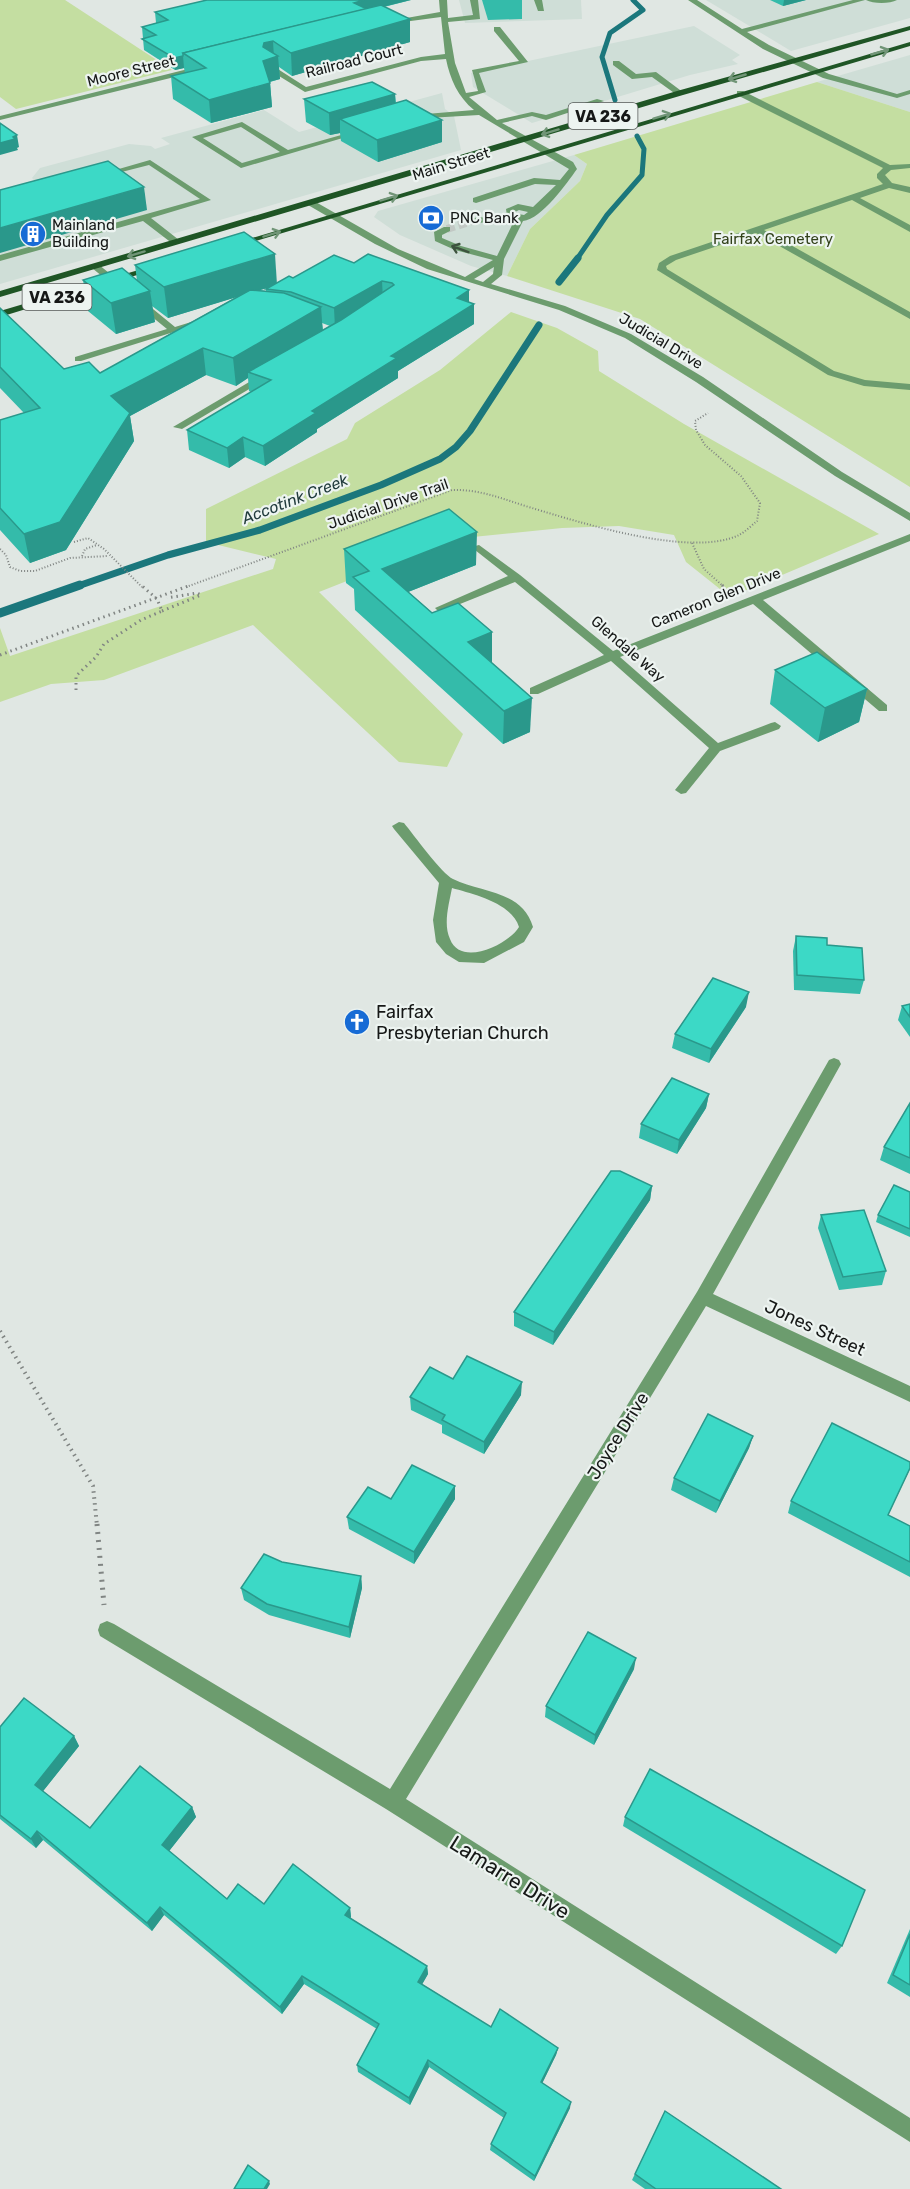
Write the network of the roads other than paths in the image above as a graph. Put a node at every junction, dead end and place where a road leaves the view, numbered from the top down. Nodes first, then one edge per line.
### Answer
1 (443, 0) edge
2 (474, 0) edge
3 (538, 0) edge
4 (692, 0) edge
5 (861, 0) edge
6 (870, 0) edge
7 (893, 0) edge
8 (540, 9) dead end
9 (444, 17) junction
10 (378, 24) edge
11 (910, 28) edge
12 (497, 29) dead end
13 (741, 31) junction
14 (910, 44) edge
15 (450, 56) junction
16 (794, 61) junction
17 (616, 63) dead end
18 (218, 64) edge
19 (270, 68) edge
20 (815, 71) junction
21 (910, 92) edge
22 (680, 93) junction
23 (740, 93) junction
24 (464, 96) junction
25 (600, 101) dead end
26 (483, 112) junction
27 (409, 117) edge
28 (0, 118) edge
29 (498, 122) junction
30 (365, 130) edge
31 (526, 139) junction
32 (545, 151) junction
33 (286, 153) junction
34 (910, 166) edge
35 (889, 168) junction
36 (94, 177) edge
37 (564, 183) junction
38 (889, 185) junction
39 (910, 190) edge
40 (854, 198) junction
41 (476, 200) dead end
42 (311, 203) junction
43 (333, 216) junction
44 (144, 217) junction
45 (519, 219) junction
46 (475, 220) tunnel mouth
47 (910, 229) edge
48 (447, 230) dead end
49 (758, 230) junction
50 (176, 242) junction
51 (230, 246) edge
52 (0, 258) edge
53 (500, 260) junction
54 (95, 266) junction
55 (161, 267) edge
56 (115, 280) junction
57 (466, 280) junction
58 (485, 285) junction
59 (0, 294) edge
60 (0, 314) edge
61 (910, 316) edge
62 (219, 318) edge
63 (172, 329) junction
64 (78, 359) dead end
65 (278, 370) edge
66 (910, 387) edge
67 (178, 428) dead end
68 (910, 518) edge
69 (910, 537) edge
70 (478, 548) edge
71 (516, 577) junction
72 (750, 601) junction
73 (441, 608) edge
74 (612, 656) junction
75 (534, 691) dead end
76 (883, 708) dead end
77 (775, 726) dead end
78 (716, 748) junction
79 (681, 790) dead end
80 (399, 826) dead end
81 (446, 882) junction
82 (834, 1064) dead end
83 (703, 1297) junction
84 (910, 1394) edge
85 (107, 1630) road end
86 (393, 1803) junction
87 (910, 2131) edge

1 - 9 street
2 - 9 street
3 - 8 street
4 - 13 street
5 - 13 street
6 - 7 street
9 - 10 street
9 - 15 street
11 - 16 main road, Main Street / VA 236
12 - 24 street
13 - 16 street
20 -> 14 main road, Main Street / VA 236
15 - 19 street, Railroad Court
15 - 24 street
16 - 20 street
16 -> 22 main road, Main Street / VA 236
17 - 22 street
18 - 28 street, Moore Street
20 - 21 street
20 - 23 main road, Main Street / VA 236
22 -> 31 main road, Main Street / VA 236
32 -> 23 main road, Main Street / VA 236
23 - 35 street
24 - 26 street
25 - 29 street
26 - 27 street
26 - 29 street
29 - 31 street
30 - 33 street
31 - 32 street
31 - 42 main road, Main Street / VA 236
32 - 37 street
43 -> 32 main road, Main Street / VA 236
33 - 33 street
34 - 35 street
35 - 38 street
36 - 44 street
37 - 41 street
37 - 45 street
38 - 39 street
38 - 40 street
40 - 47 street
40 - 49 street
42 - 43 street, Judicial Drive
42 - 50 main road, Main Street / VA 236
51 -> 43 main road, Main Street / VA 236
43 - 57 street, Judicial Drive
44 - 50 street
44 - 52 street
45 - 46 street
45 - 53 street
53 -> 48 street
49 - 61 street
49 - 66 street
50 -> 54 main road, Main Street / VA 236
53 - 57 street
53 - 58 street
54 - 56 street
54 - 59 main road, Main Street / VA 236
55 - 56 main road, VA 236
56 - 60 main road, VA 236
56 - 63 street
57 - 58 street, Judicial Drive
58 - 68 street, Judicial Drive
62 - 63 street
63 - 64 street
65 - 67 street
69 - 72 street, Cameron Glen Drive
70 - 71 street, Glendale Way
71 - 73 street
71 - 74 street, Glendale Way
72 - 74 street, Cameron Glen Drive
72 - 76 street
74 - 75 street, Cameron Glen Drive
74 - 78 street, Glendale Way
77 - 78 street
78 - 79 street
80 - 81 street
81 - 81 street
82 - 83 street, Joyce Drive
83 - 84 street, Jones Street
83 - 86 street, Joyce Drive
85 - 86 street, Lamarre Drive
86 - 87 street, Lamarre Drive

